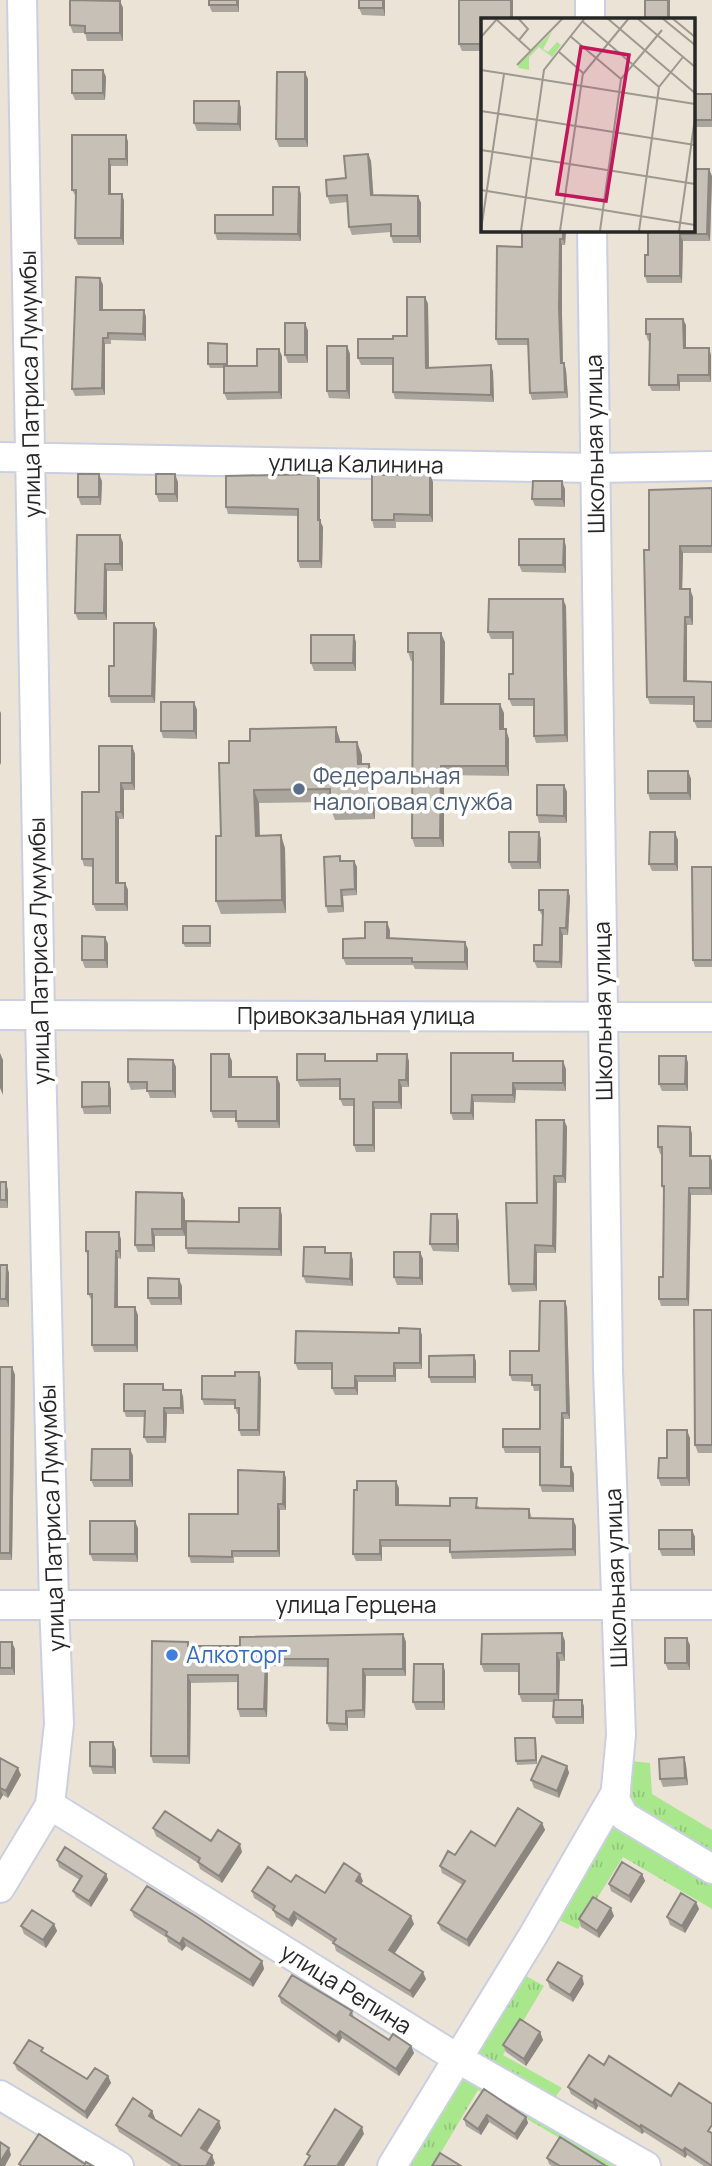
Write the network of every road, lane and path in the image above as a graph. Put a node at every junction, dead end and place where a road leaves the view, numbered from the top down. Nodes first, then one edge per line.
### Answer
1 (22, 0) edge
2 (590, 0) edge
3 (590, 18) edge
4 (592, 231) edge
5 (0, 457) edge
6 (31, 457) junction
7 (712, 466) edge
8 (595, 468) junction
9 (0, 1015) edge
10 (40, 1015) junction
11 (603, 1016) junction
12 (712, 1017) edge
13 (54, 1604) junction
14 (0, 1605) edge
15 (618, 1605) junction
16 (712, 1605) edge
17 (616, 1792) junction
18 (50, 1805) junction
19 (712, 1869) edge
20 (0, 1888) edge
21 (457, 2058) junction
22 (0, 2095) edge
23 (119, 2166) edge
24 (392, 2166) edge
25 (646, 2166) edge

1 - 6 street, улица Патриса Лумумбы
2 - 3 street
4 - 8 street, Школьная улица
5 - 6 street, улица Калинина
6 - 8 street, улица Калинина
6 - 10 street, улица Патриса Лумумбы
7 - 8 street, улица Калинина
8 - 11 street, Школьная улица
9 - 10 street, Привокзальная улица
10 - 11 street, Привокзальная улица
10 - 13 street, улица Патриса Лумумбы
11 - 12 street, Привокзальная улица
11 - 15 street, Школьная улица
13 - 14 street, улица Герцена
13 - 15 street, улица Герцена
13 - 18 street, улица Патриса Лумумбы
15 - 16 street, улица Герцена
15 - 17 street, Школьная улица
17 - 19 street
17 - 21 street, Школьная улица
18 - 20 street, улица Патриса Лумумбы
18 - 21 street, улица Репина
21 - 24 street, Школьная улица
21 - 25 street, улица Репина
22 - 23 street

